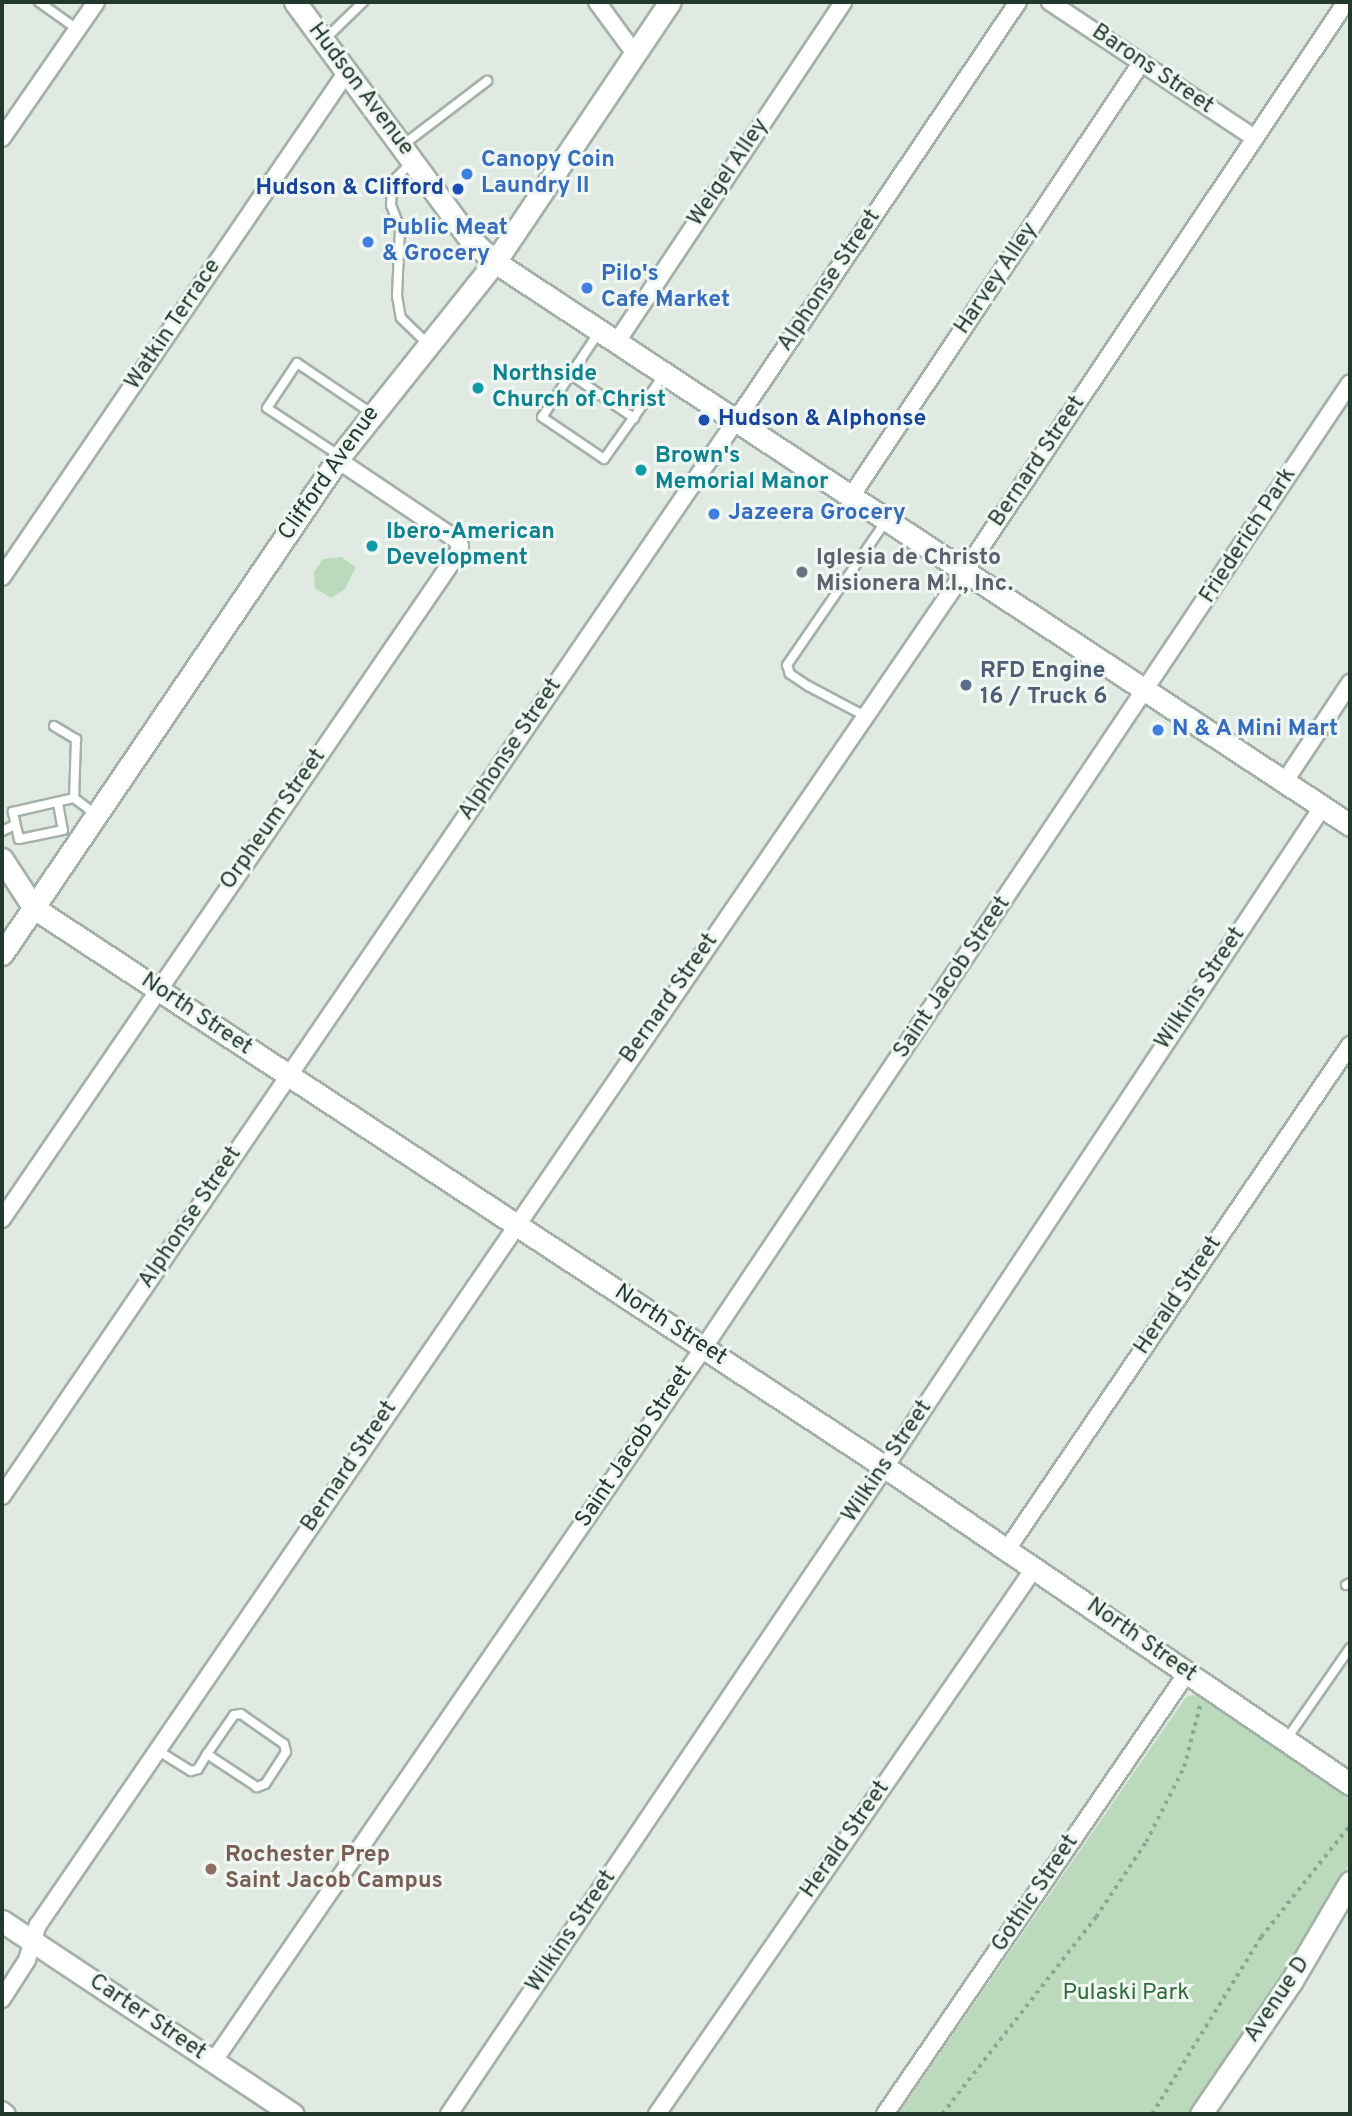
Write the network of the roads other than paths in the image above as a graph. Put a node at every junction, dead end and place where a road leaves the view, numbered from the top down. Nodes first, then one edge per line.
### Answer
1 (38, 2) edge
2 (96, 2) edge
3 (295, 2) edge
4 (363, 2) edge
5 (597, 2) edge
6 (670, 2) edge
7 (843, 2) edge
8 (1018, 2) edge
9 (1050, 2) edge
10 (1346, 2) edge
11 (77, 29) junction
12 (323, 41) junction
13 (635, 54) junction
14 (1141, 63) junction
15 (346, 73) junction
16 (487, 81) dead end
17 (2, 138) edge
18 (1255, 138) junction
19 (407, 153) junction
20 (495, 262) junction
21 (607, 338) junction
22 (428, 344) junction
23 (570, 374) junction
24 (664, 375) junction
25 (1350, 383) edge
26 (371, 413) junction
27 (634, 418) junction
28 (736, 422) junction
29 (339, 458) junction
30 (852, 495) junction
31 (887, 519) junction
32 (965, 571) junction
33 (2, 577) edge
34 (1350, 683) edge
35 (1147, 690) junction
36 (865, 716) junction
37 (54, 726) dead end
38 (1284, 781) junction
39 (74, 798) junction
40 (58, 803) junction
41 (1323, 806) junction
42 (97, 816) junction
43 (15, 825) junction
44 (1350, 825) edge
45 (2, 831) edge
46 (2, 859) edge
47 (34, 908) junction
48 (2, 954) edge
49 (158, 989) junction
50 (1350, 1045) edge
51 (288, 1076) junction
52 (2, 1219) edge
53 (515, 1225) junction
54 (704, 1347) junction
55 (885, 1467) junction
56 (2, 1496) edge
57 (1008, 1548) junction
58 (1035, 1567) junction
59 (1350, 1648) edge
60 (1187, 1673) junction
61 (1286, 1740) junction
62 (157, 1750) junction
63 (208, 1754) junction
64 (1350, 1784) edge
65 (1350, 1882) edge
66 (2, 1921) edge
67 (33, 1942) junction
68 (2, 1999) edge
69 (214, 2062) junction
70 (2, 2110) edge
71 (7, 2114) edge
72 (293, 2114) edge
73 (449, 2114) edge
74 (657, 2114) edge
75 (885, 2114) edge
76 (1201, 2114) edge

1 - 11 lane
2 - 11 street
3 - 12 main road, Hudson Avenue
4 - 12 lane
5 - 13 street
6 - 13 main road, Clifford Avenue
7 - 21 street, Weigel Alley
8 - 28 street, Alphonse Street
9 - 14 street, Barons Street
10 - 18 street, Bernard Street
11 - 17 street
12 - 15 main road, Hudson Avenue
13 - 20 main road, Clifford Avenue
14 - 18 street, Barons Street
14 - 30 street, Harvey Alley
15 - 19 main road, Hudson Avenue
15 - 33 street, Watkin Terrace
16 - 19 lane
18 - 32 street, Bernard Street
19 - 20 main road, Hudson Avenue
19 - 22 lane
20 - 21 main road, Hudson Avenue
20 - 22 main road, Clifford Avenue
21 - 23 lane
21 - 24 main road, Hudson Avenue
22 - 26 main road, Clifford Avenue
23 - 27 lane
23 - 27 lane
24 - 27 lane
24 - 28 main road, Hudson Avenue
25 - 35 street, Friederich Park
26 - 29 main road, Clifford Avenue
26 - 29 lane
28 - 30 main road, Hudson Avenue
28 - 51 street, Alphonse Street
29 - 42 main road, Clifford Avenue
29 - 49 street, Orpheum Street
30 - 31 main road, Hudson Avenue
31 - 32 main road, Hudson Avenue
31 - 36 lane
32 - 35 main road, Hudson Avenue
32 - 36 street, Bernard Street
34 - 38 street
35 - 38 main road, Hudson Avenue
35 - 54 street, Saint Jacob Street
36 - 53 street, Bernard Street
37 - 39 lane
38 - 41 main road, Hudson Avenue
39 - 40 lane
39 - 42 lane
40 - 43 lane
40 - 43 lane
41 - 44 main road, Hudson Avenue
41 - 55 street, Wilkins Street
42 - 47 main road, Clifford Avenue
43 - 45 lane
46 - 47 main road, North Street
47 - 48 main road, Clifford Avenue
47 - 49 main road, North Street
49 - 51 main road, North Street
49 - 52 street, Orpheum Street
50 - 57 street, Herald Street
51 - 53 main road, North Street
51 - 56 street, Alphonse Street
53 - 54 main road, North Street
53 - 62 street, Bernard Street
54 - 55 main road, North Street
54 - 69 street, Saint Jacob Street
55 - 57 main road, North Street
55 - 73 street, Wilkins Street
57 - 58 main road, North Street
58 - 60 main road, North Street
58 - 74 street, Herald Street
59 - 61 lane
60 - 61 main road, North Street
60 - 75 street, Gothic Street
61 - 64 main road, North Street
62 - 63 lane
62 - 67 street, Bernard Street
63 - 63 lane
65 - 76 main road, Avenue D
66 - 67 main road, Carter Street
67 - 68 street, Bernard Street
67 - 69 main road, Carter Street
69 - 72 main road, Carter Street
70 - 71 street

